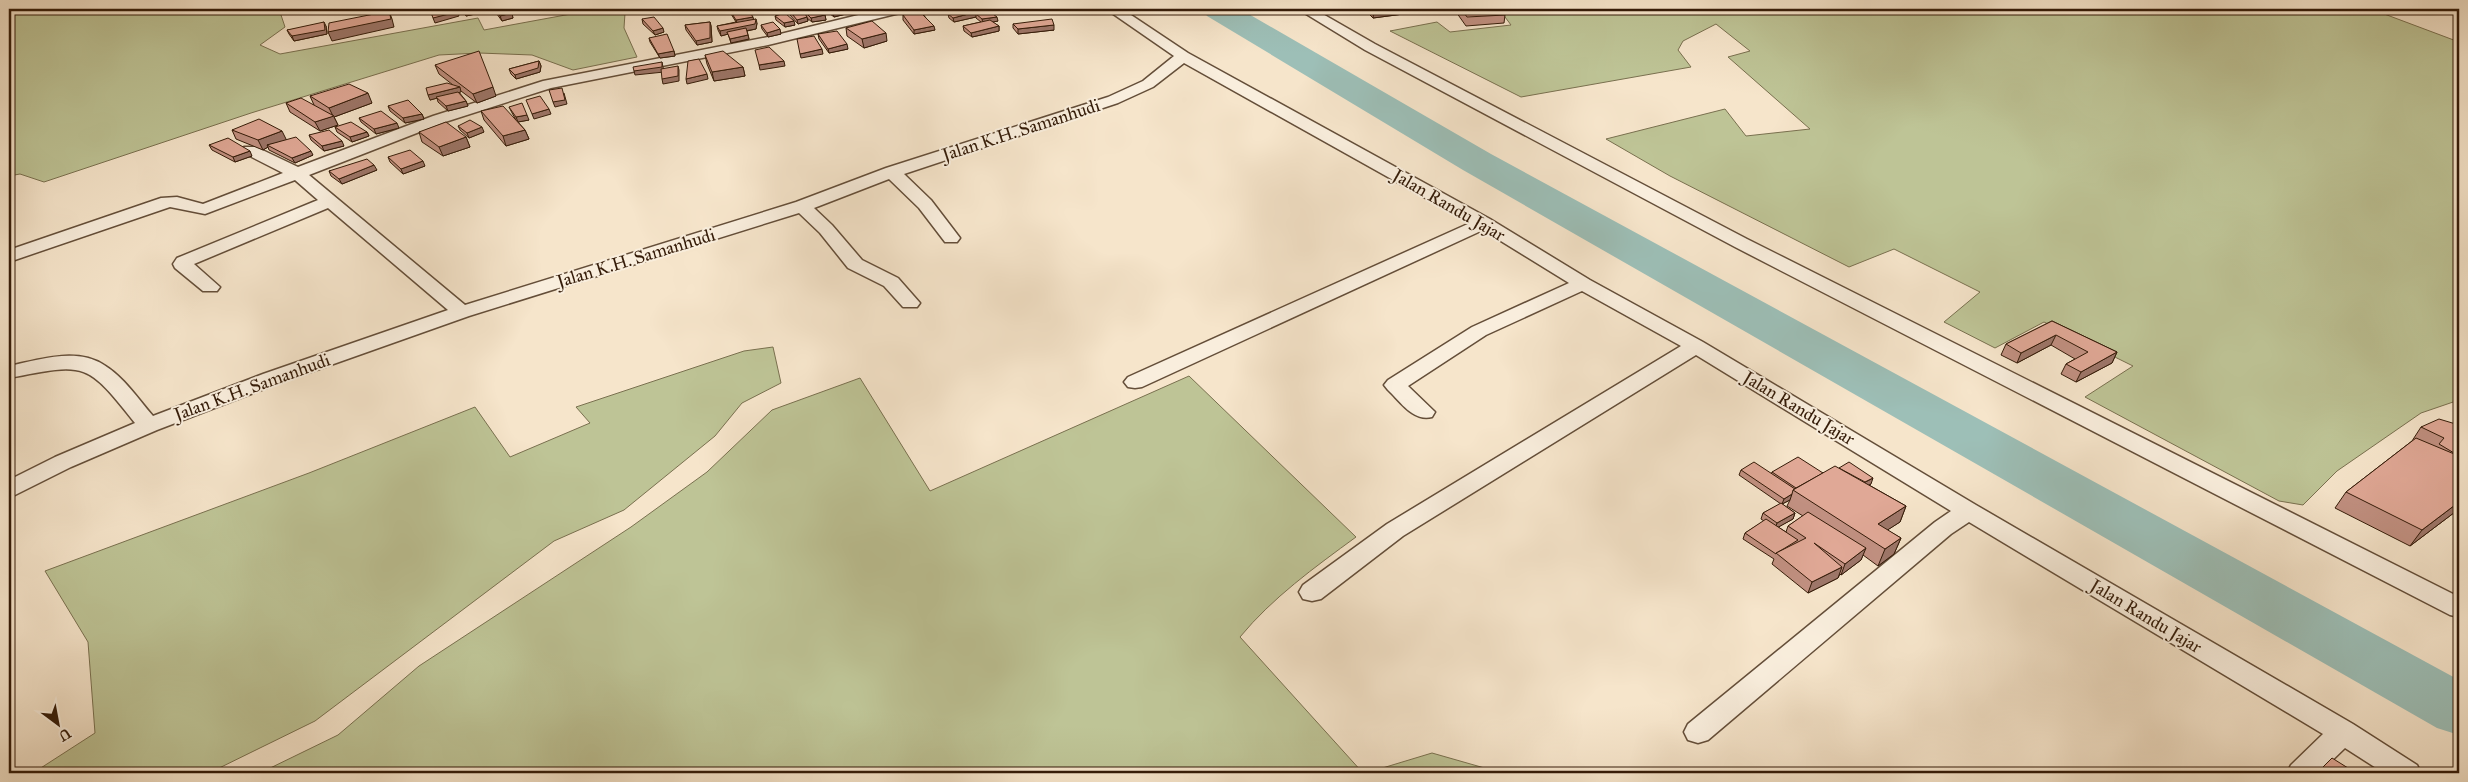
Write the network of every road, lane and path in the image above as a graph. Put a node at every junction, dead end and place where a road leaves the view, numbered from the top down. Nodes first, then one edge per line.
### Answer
1 (899, 9) edge
2 (1113, 9) edge
3 (1305, 9) edge
4 (1183, 56) junction
5 (250, 150) edge
6 (892, 172) junction
7 (296, 173) junction
8 (328, 202) junction
9 (802, 206) junction
10 (1469, 231) junction
11 (951, 238) dead end
12 (9, 256) edge
13 (210, 287) dead end
14 (1571, 290) junction
15 (910, 303) dead end
16 (462, 312) junction
17 (1696, 346) junction
18 (9, 372) edge
19 (1135, 382) dead end
20 (1424, 412) dead end
21 (149, 425) junction
22 (9, 490) edge
23 (1954, 520) junction
24 (1312, 592) dead end
25 (2459, 608) edge
26 (1698, 732) dead end
27 (2323, 752) edge
28 (2407, 773) edge

1 - 7 street
2 - 4 street
3 - 25 street
4 - 6 street, Jalan K.H. Samanhudi
4 - 10 street, Jalan Randu Jajar
5 - 7 street
6 - 9 street, Jalan K.H. Samanhudi
6 - 11 street
7 - 8 street
7 - 12 street
8 - 13 street
8 - 16 street
9 - 15 street
9 - 16 street, Jalan K.H. Samanhudi
10 - 14 street, Jalan Randu Jajar
10 - 19 street
14 - 17 street, Jalan Randu Jajar
14 - 20 street
16 - 21 street, Jalan K.H. Samanhudi
17 - 23 street, Jalan Randu Jajar
17 - 24 street
18 - 21 street
21 - 22 street, Jalan K.H. Samanhudi
23 - 26 street
23 - 27 street, Jalan Randu Jajar
27 - 28 street, Jalan Randu Jajar

